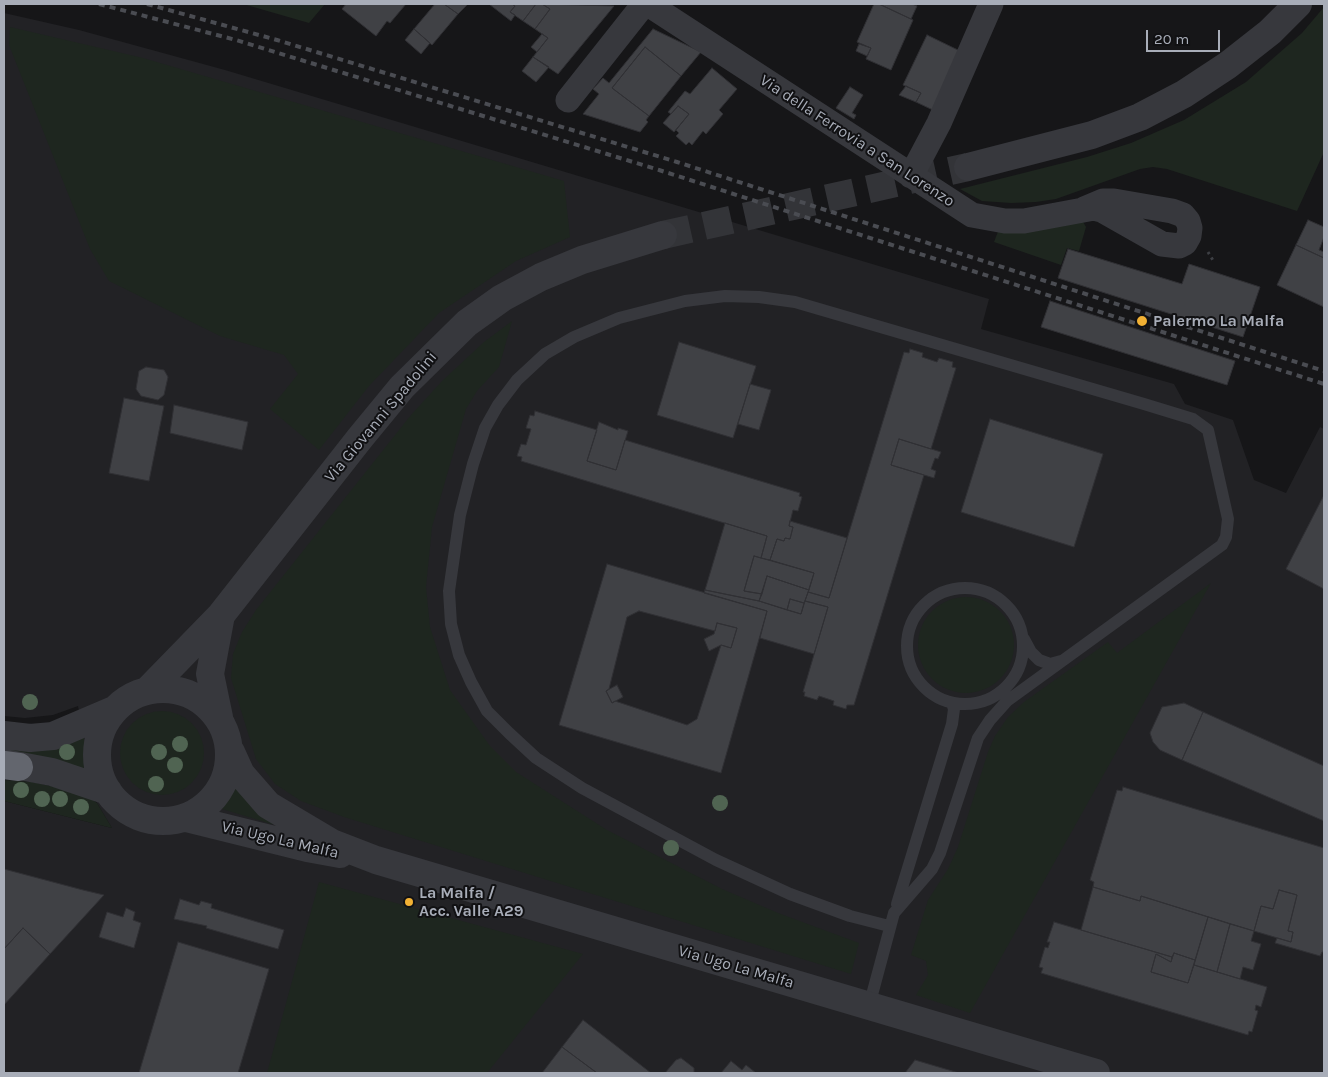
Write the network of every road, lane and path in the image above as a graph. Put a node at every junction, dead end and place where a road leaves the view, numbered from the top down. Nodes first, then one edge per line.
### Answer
1 (644, 4) edge
2 (648, 4) edge
3 (991, 4) edge
4 (1298, 4) edge
5 (568, 100) dead end
6 (968, 167) tunnel mouth
7 (911, 176) junction
8 (1084, 209) dead end
9 (663, 235) tunnel mouth
10 (221, 615) junction
11 (1023, 637) junction
12 (1031, 652) junction
13 (1062, 661) junction
14 (1025, 688) junction
15 (149, 689) junction
16 (952, 703) junction
17 (114, 710) junction
18 (219, 717) junction
19 (4, 735) edge
20 (232, 752) junction
21 (9, 765) edge
22 (108, 791) junction
23 (186, 818) junction
24 (376, 860) junction
25 (894, 913) junction
26 (889, 926) junction
27 (869, 1006) junction
28 (1096, 1073) edge

1 - 5 street
2 - 7 street, Via della Ferrovia a San Lorenzo
3 - 7 street
4 - 6 street
7 - 8 street, Via della Ferrovia a San Lorenzo
9 - 10 street, Via Giovanni Spadolini
10 - 15 street, Via Giovanni Spadolini
10 - 18 street
11 - 12 lane
11 - 16 lane
11 - 16 lane
12 - 13 lane
12 - 14 lane
13 - 14 lane
13 - 26 lane
14 - 25 lane
15 - 17 street
15 - 18 street
16 - 25 lane
17 - 19 street
17 - 22 street
18 - 20 street
20 - 23 street
20 - 24 street, Via Ugo La Malfa
21 - 22 street
22 - 23 street
23 - 24 street, Via Ugo La Malfa
24 - 27 street, Via Ugo La Malfa
25 - 26 lane
26 - 27 lane
27 - 28 street, Via Ugo La Malfa

